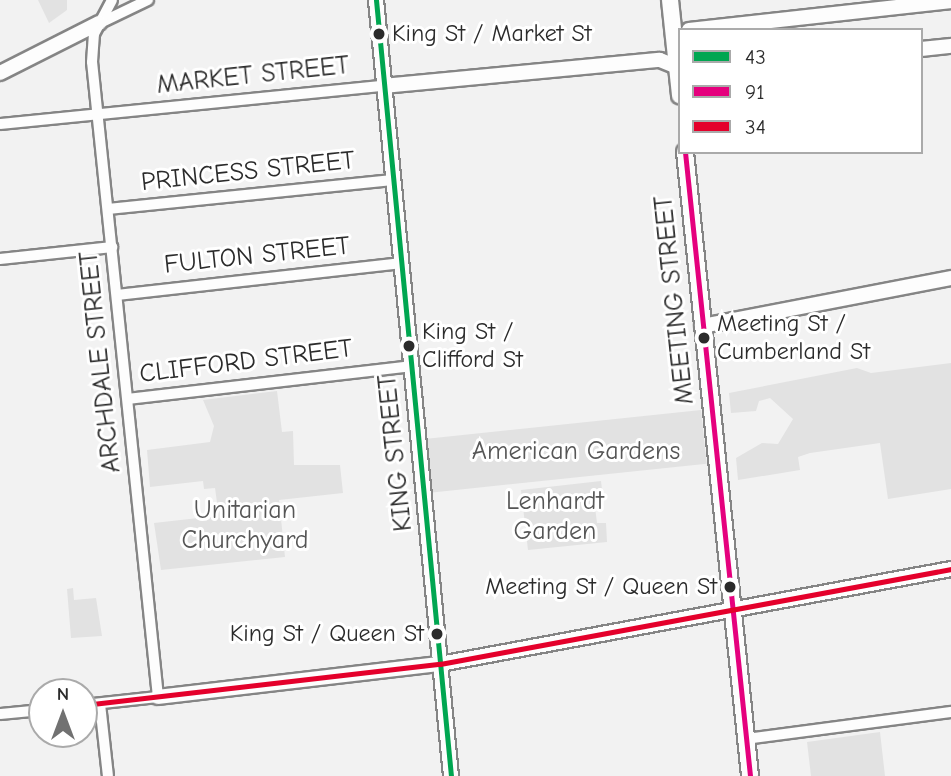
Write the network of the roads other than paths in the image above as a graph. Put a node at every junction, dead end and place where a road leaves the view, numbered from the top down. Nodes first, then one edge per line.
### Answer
1 (111, 0) edge
2 (148, 0) edge
3 (376, 0) edge
4 (670, 0) edge
5 (951, 1) edge
6 (99, 23) junction
7 (680, 28) edge
8 (708, 28) edge
9 (951, 46) edge
10 (923, 49) edge
11 (678, 68) edge
12 (0, 74) edge
13 (383, 86) junction
14 (98, 116) junction
15 (0, 124) edge
16 (685, 154) edge
17 (393, 180) junction
18 (108, 209) junction
19 (112, 247) junction
20 (0, 259) edge
21 (402, 263) junction
22 (951, 278) edge
23 (117, 295) junction
24 (702, 326) junction
25 (412, 366) junction
26 (128, 399) junction
27 (951, 569) edge
28 (733, 609) junction
29 (440, 664) junction
30 (158, 697) junction
31 (100, 704) joint
32 (28, 711) edge
33 (951, 712) edge
34 (0, 714) edge
35 (746, 739) junction
36 (108, 776) edge
37 (451, 776) edge
38 (750, 776) edge

1 - 6 street, ARCHDALE STREET
2 - 6 street
3 - 13 street, KING STREET
4 - 7 main road
5 - 8 street
6 - 12 street
6 - 14 street, ARCHDALE STREET
9 - 10 street
11 - 13 street, MARKET STREET
13 - 14 street, MARKET STREET
13 - 17 street, KING STREET
14 - 15 street, MARKET STREET
14 - 18 street, ARCHDALE STREET
16 - 24 main road, MEETING STREET
17 - 18 street, PRINCESS STREET
17 - 21 street, KING STREET
18 - 19 street, ARCHDALE STREET
19 - 20 street
19 - 23 street, ARCHDALE STREET
21 - 23 street, FULTON STREET
21 - 25 street, KING STREET
22 - 24 street
23 - 26 street, ARCHDALE STREET
24 - 28 main road, MEETING STREET
25 - 26 street, CLIFFORD STREET
25 - 29 street, KING STREET
26 - 30 street, ARCHDALE STREET
27 - 28 street
28 - 29 street
28 - 35 main road, MEETING STREET
29 - 30 street
29 - 37 street, KING STREET
30 - 31 street
31 - 36 street
32 - 34 street
33 - 35 street
35 - 38 main road, MEETING STREET

